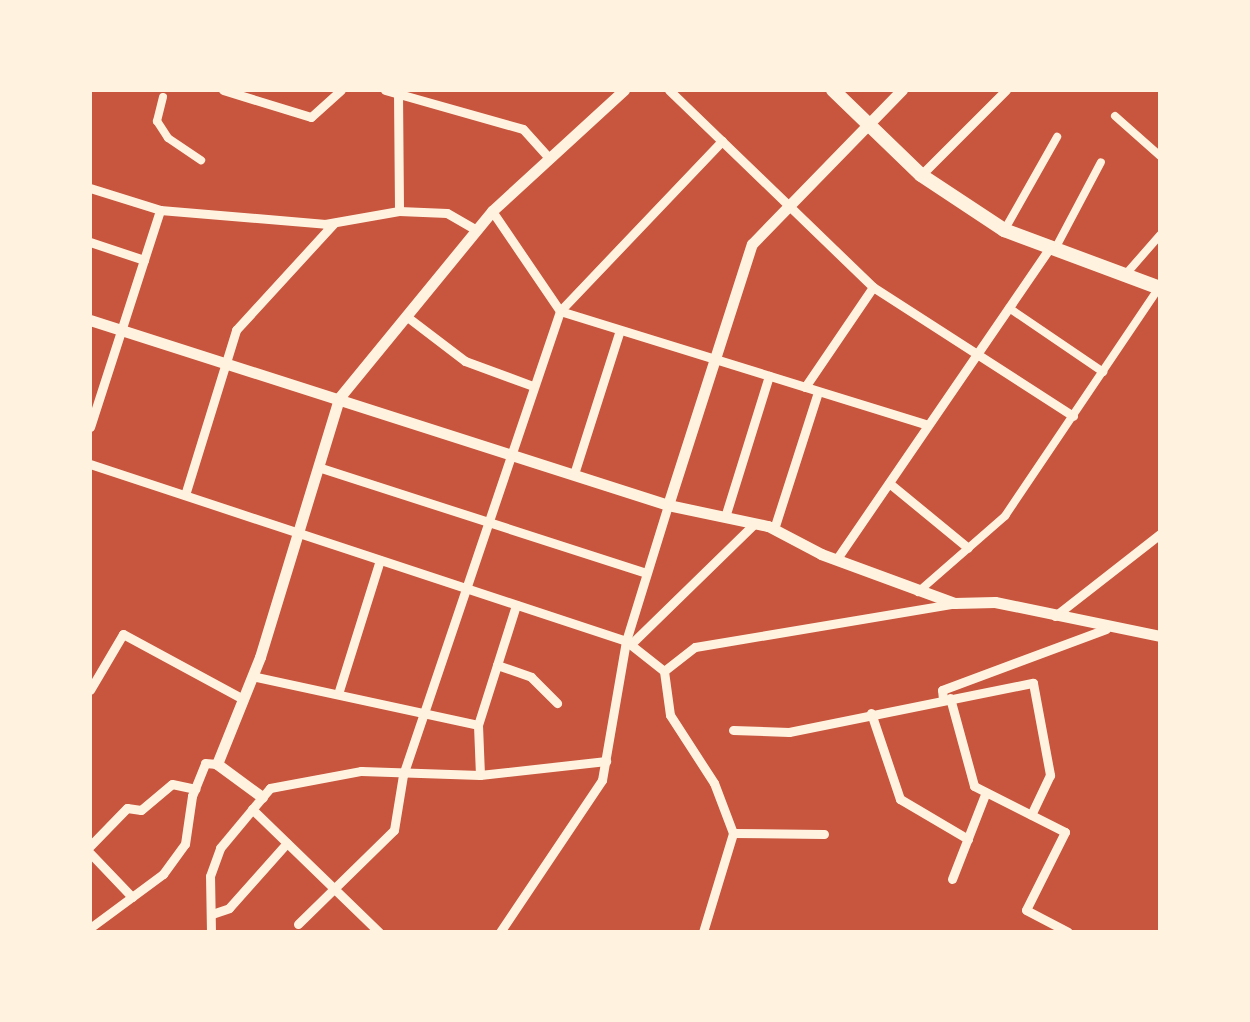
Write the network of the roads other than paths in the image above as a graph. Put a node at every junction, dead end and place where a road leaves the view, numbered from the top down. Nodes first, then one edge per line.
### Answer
1 (223, 90) edge
2 (341, 90) edge
3 (385, 90) edge
4 (624, 90) edge
5 (669, 90) edge
6 (833, 90) edge
7 (902, 90) edge
8 (1006, 90) edge
9 (398, 93) junction
10 (163, 98) dead end
11 (1115, 116) dead end
12 (868, 124) junction
13 (1056, 137) dead end
14 (722, 141) junction
15 (1160, 156) edge
16 (550, 158) junction
17 (201, 160) dead end
18 (1101, 162) dead end
19 (921, 175) junction
20 (90, 188) edge
21 (789, 206) junction
22 (160, 210) junction
23 (399, 211) junction
24 (492, 211) junction
25 (334, 223) junction
26 (476, 230) junction
27 (1004, 230) junction
28 (1160, 235) edge
29 (90, 242) edge
30 (1052, 248) junction
31 (144, 260) junction
32 (1126, 274) junction
33 (873, 287) junction
34 (1159, 288) edge
35 (1008, 308) junction
36 (560, 312) junction
37 (406, 316) junction
38 (90, 320) edge
39 (122, 330) junction
40 (620, 330) junction
41 (976, 354) junction
42 (715, 360) junction
43 (226, 363) junction
44 (1103, 372) junction
45 (768, 376) junction
46 (533, 386) junction
47 (805, 387) junction
48 (818, 392) junction
49 (94, 398) edge
50 (339, 398) junction
51 (1073, 416) junction
52 (90, 426) edge
53 (928, 426) junction
54 (508, 452) junction
55 (90, 464) edge
56 (318, 468) junction
57 (574, 474) junction
58 (889, 483) junction
59 (185, 495) junction
60 (668, 505) junction
61 (725, 517) junction
62 (486, 522) junction
63 (755, 523) junction
64 (774, 529) junction
65 (298, 532) junction
66 (1160, 534) edge
67 (968, 548) junction
68 (380, 560) junction
69 (836, 560) junction
70 (646, 573) junction
71 (464, 588) junction
72 (918, 592) junction
73 (954, 603) junction
74 (516, 605) junction
75 (1052, 618) junction
76 (1106, 628) junction
77 (1160, 636) edge
78 (628, 642) junction
79 (497, 665) junction
80 (664, 672) junction
81 (252, 676) junction
82 (90, 690) edge
83 (338, 694) junction
84 (947, 698) junction
85 (243, 699) junction
86 (556, 703) dead end
87 (423, 712) junction
88 (871, 713) junction
89 (478, 725) junction
90 (733, 730) dead end
91 (606, 760) junction
92 (217, 764) junction
93 (480, 775) junction
94 (403, 776) junction
95 (195, 789) junction
96 (986, 792) junction
97 (262, 797) junction
98 (252, 809) junction
99 (1031, 815) junction
100 (733, 833) junction
101 (824, 834) dead end
102 (968, 840) junction
103 (287, 844) junction
104 (90, 849) edge
105 (952, 879) dead end
106 (332, 888) junction
107 (132, 897) junction
108 (212, 914) junction
109 (298, 924) dead end
110 (90, 928) edge
111 (211, 932) edge
112 (379, 932) edge
113 (500, 932) edge
114 (703, 932) edge
115 (1068, 932) edge

1 - 2 street
3 - 9 street
4 - 16 street
5 - 14 street
6 - 12 main road
7 - 12 street
8 - 19 street
9 - 16 street
9 - 23 street
10 - 17 street
11 - 15 street
12 - 19 main road
12 - 21 street
13 - 27 street
14 - 21 street
14 - 36 street
16 - 24 street
18 - 30 street
19 - 27 main road
20 - 22 street
21 - 33 street
21 - 42 street
22 - 25 street
22 - 31 street
23 - 25 street
23 - 26 street
24 - 26 street
24 - 36 street
25 - 43 street
26 - 37 street
27 - 30 main road
28 - 32 street
29 - 31 street
30 - 32 main road
30 - 35 street
31 - 39 street
32 - 34 main road
33 - 41 street
33 - 47 street
34 - 44 street
35 - 41 street
35 - 44 street
36 - 40 street
36 - 46 street
37 - 46 street
37 - 50 street
38 - 39 street
39 - 43 street
39 - 49 street
40 - 42 street
40 - 57 street
41 - 51 street
41 - 53 street
42 - 45 street
42 - 60 street
43 - 50 street
43 - 59 street
44 - 51 street
45 - 47 street
45 - 61 street
46 - 54 street
47 - 48 street
48 - 53 street
48 - 64 street
49 - 52 street
50 - 54 street
50 - 56 street
51 - 67 street
53 - 58 street
54 - 57 street
54 - 62 street
55 - 59 street
56 - 62 street
56 - 65 street
57 - 60 street
58 - 67 street
58 - 69 street
59 - 65 street
60 - 61 street
60 - 70 street
61 - 63 street
62 - 70 street
62 - 71 street
63 - 64 street
63 - 78 street
64 - 69 street
65 - 68 street
65 - 81 street
66 - 75 street
67 - 72 street
68 - 71 street
68 - 83 street
69 - 72 street
70 - 78 street
71 - 74 street
71 - 87 street
72 - 73 street
73 - 75 street
73 - 80 street
74 - 78 street
74 - 79 street
75 - 76 street
76 - 77 street
76 - 84 street
78 - 80 street
78 - 91 street
79 - 86 street
79 - 89 street
80 - 100 street
81 - 83 street
81 - 85 street
82 - 85 street
83 - 87 street
84 - 88 street
84 - 96 street
84 - 99 street
85 - 92 street
87 - 89 street
87 - 94 street
88 - 90 street
88 - 102 street
89 - 93 street
91 - 93 street
91 - 113 street
92 - 95 street
92 - 97 street
93 - 94 street
94 - 97 street
94 - 106 street
95 - 104 street
95 - 107 street
96 - 99 street
96 - 102 street
97 - 98 street
98 - 103 street
98 - 108 street
99 - 115 street
100 - 101 street
100 - 114 street
102 - 105 street
103 - 106 street
103 - 108 street
104 - 107 street
106 - 109 street
106 - 112 street
107 - 110 street
108 - 111 street

